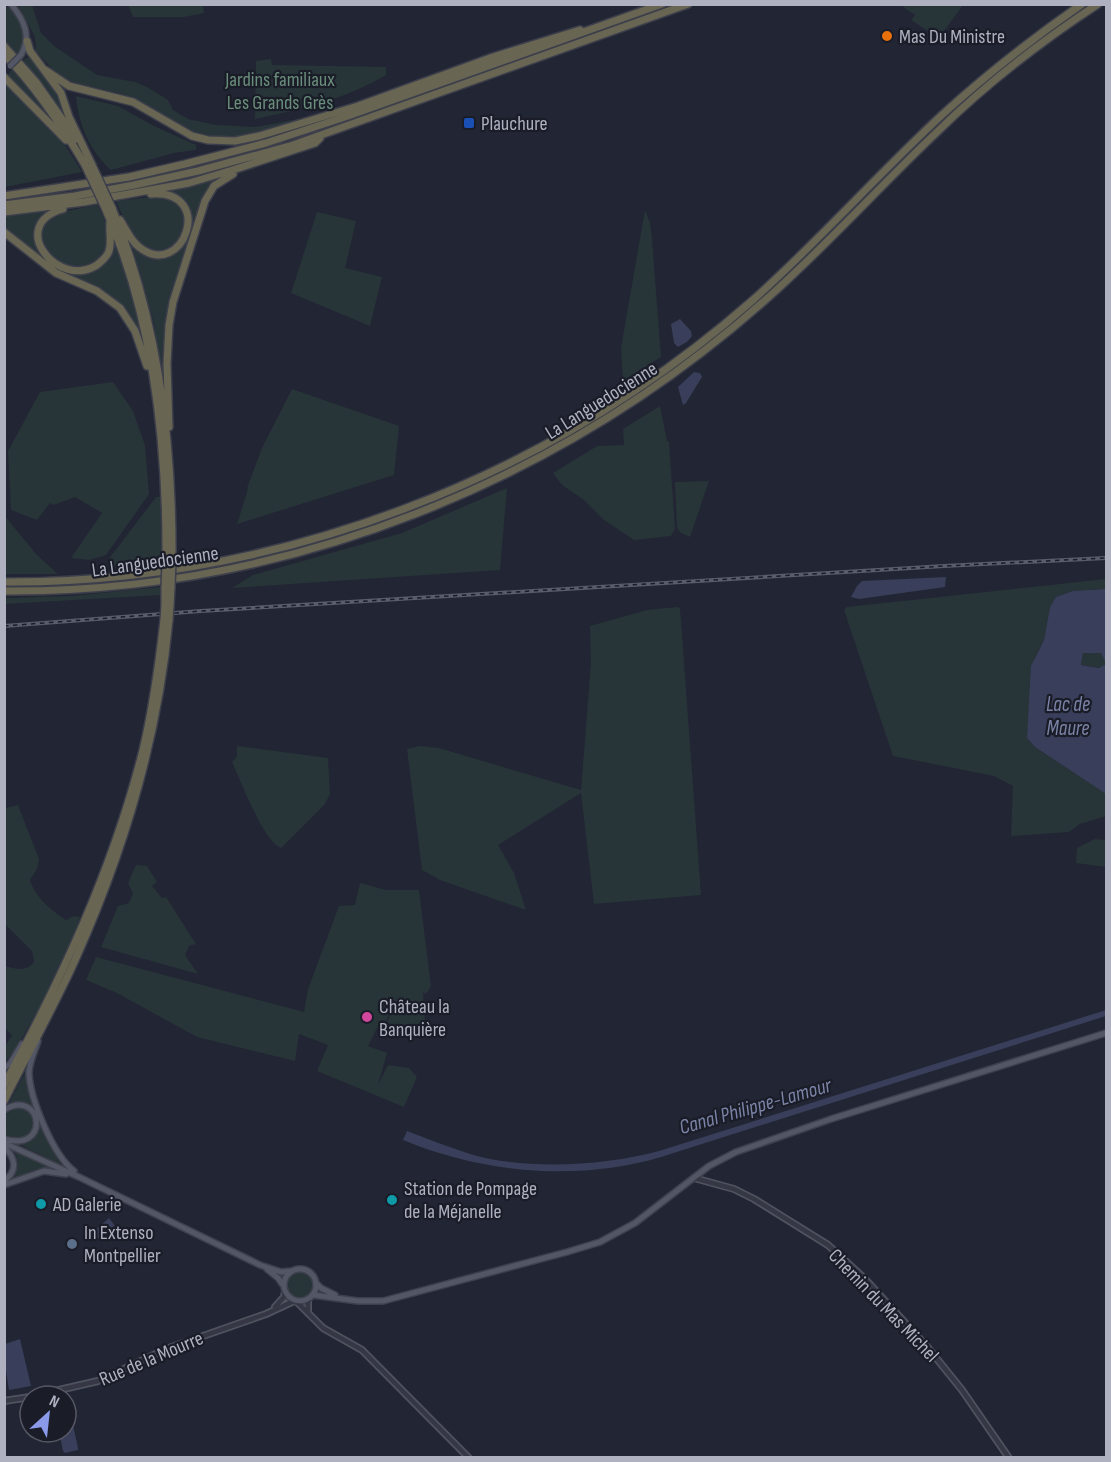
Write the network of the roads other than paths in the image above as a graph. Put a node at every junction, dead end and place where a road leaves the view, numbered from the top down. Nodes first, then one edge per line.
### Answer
1 (11, 4) edge
2 (662, 4) edge
3 (688, 4) edge
4 (1082, 4) edge
5 (1098, 4) edge
6 (623, 19) junction
7 (27, 40) junction
8 (4, 46) edge
9 (4, 54) edge
10 (7, 67) edge
11 (45, 70) junction
12 (4, 77) edge
13 (324, 135) junction
14 (71, 142) junction
15 (85, 153) junction
16 (259, 162) junction
17 (88, 165) junction
18 (127, 194) junction
19 (4, 196) edge
20 (84, 202) junction
21 (4, 205) edge
22 (4, 212) edge
23 (111, 213) junction
24 (4, 232) edge
25 (154, 383) junction
26 (167, 441) junction
27 (169, 562) junction
28 (4, 582) edge
29 (4, 591) edge
30 (166, 620) junction
31 (37, 1023) junction
32 (1107, 1033) edge
33 (39, 1035) junction
34 (4, 1068) edge
35 (4, 1085) edge
36 (4, 1101) edge
37 (4, 1110) edge
38 (4, 1143) edge
39 (77, 1176) junction
40 (694, 1178) junction
41 (4, 1181) edge
42 (4, 1185) edge
43 (260, 1265) junction
44 (292, 1271) junction
45 (316, 1283) junction
46 (284, 1289) junction
47 (311, 1297) junction
48 (345, 1298) junction
49 (295, 1301) junction
50 (266, 1314) junction
51 (309, 1315) junction
52 (78, 1386) edge
53 (469, 1458) edge
54 (1009, 1458) edge

1 - 7 main road
2 - 6 highway
3 - 13 highway
4 - 28 highway, La Languedocienne
5 - 29 highway, La Languedocienne
6 - 11 highway
6 - 19 highway
7 - 10 main road, bridge
7 - 11 highway
8 - 15 highway
9 - 14 highway
11 - 15 highway
12 - 14 highway
13 - 16 highway
13 - 21 highway
14 - 17 highway
15 - 17 highway
16 - 18 highway
16 - 26 highway
17 - 23 highway, bridge
18 - 20 highway
18 - 23 highway
20 - 22 highway
20 - 23 highway
23 - 25 highway
23 - 26 highway
24 - 25 highway
25 - 27 highway
26 - 27 highway
27 - 30 highway, bridge
30 - 31 highway
30 - 33 highway
31 - 34 main road
31 - 35 highway
32 - 40 main road
33 - 36 highway
33 - 39 main road
37 - 38 main road
38 - 39 main road
38 - 41 main road
39 - 42 main road
39 - 43 main road
40 - 48 main road
40 - 54 street, Chemin du Mas Michel
43 - 44 main road
43 - 46 main road
44 - 45 main road
44 - 46 main road
45 - 47 main road
45 - 48 main road
46 - 49 main road
46 - 50 street
47 - 48 main road
47 - 49 main road
47 - 51 street
49 - 50 street, Rue de la Mourre
49 - 51 street
50 - 52 street, Rue de la Mourre
51 - 53 street

